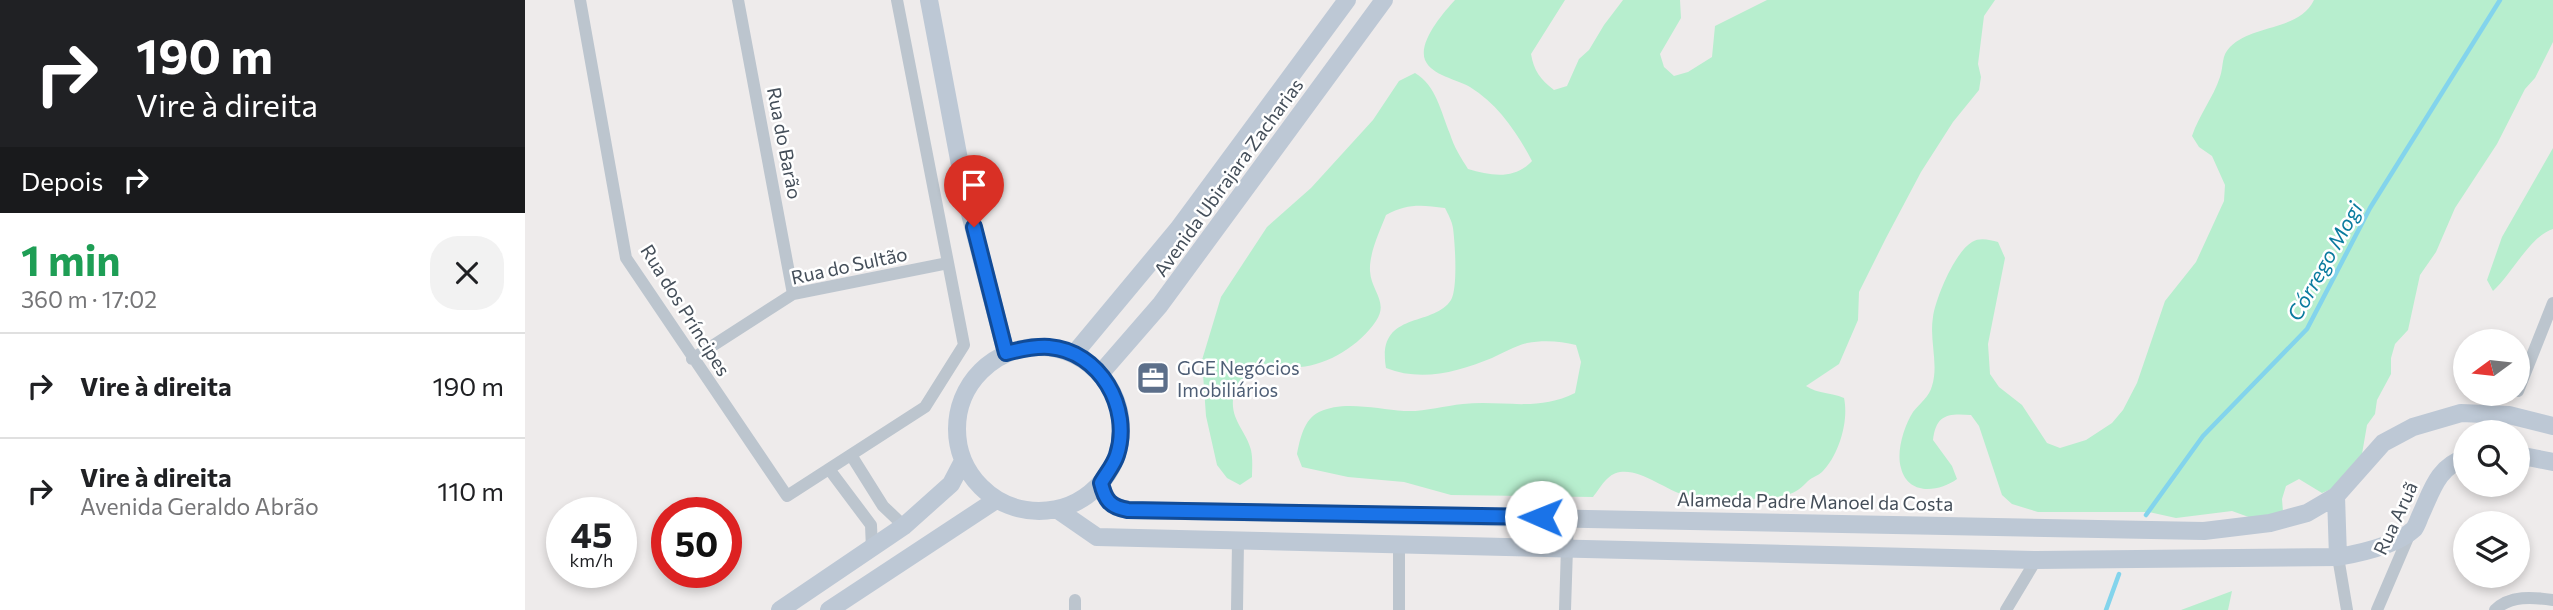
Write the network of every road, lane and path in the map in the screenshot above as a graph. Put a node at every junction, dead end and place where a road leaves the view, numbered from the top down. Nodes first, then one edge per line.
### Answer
1 (580, 0) edge
2 (739, 0) edge
3 (897, 0) edge
4 (929, 0) edge
5 (1347, 0) edge
6 (1384, 0) edge
7 (948, 263) junction
8 (793, 294) junction
9 (2553, 303) edge
10 (1006, 353) junction
11 (1073, 354) junction
12 (692, 359) junction
13 (2531, 360) edge
14 (1100, 374) junction
15 (2513, 406) edge
16 (2509, 415) junction
17 (2553, 426) edge
18 (851, 455) junction
19 (2530, 457) edge
20 (963, 461) junction
21 (2453, 461) edge
22 (2553, 462) edge
23 (829, 469) junction
24 (1101, 483) junction
25 (2336, 496) junction
26 (996, 500) junction
27 (1058, 510) junction
28 (1568, 517) junction
29 (904, 526) junction
30 (2414, 528) junction
31 (1238, 541) junction
32 (1399, 544) junction
33 (1566, 547) junction
34 (872, 549) junction
35 (2338, 557) junction
36 (2036, 560) junction
37 (806, 593) junction
38 (2553, 600) edge
39 (780, 610) edge
40 (817, 610) edge
41 (829, 610) edge
42 (1237, 610) edge
43 (1399, 610) edge
44 (1565, 610) edge
45 (2006, 610) edge
46 (2347, 610) edge
47 (2377, 610) edge
48 (2495, 610) edge

1 - 12 street, Rua dos Príncipes
2 - 8 street, Rua do Barão
3 - 7 street
4 - 10 main road
5 - 11 main road, Avenida Ubirajara Zacharias
6 - 14 main road, Avenida Ubirajara Zacharias
7 - 8 street, Rua do Sultão
7 - 18 street
8 - 12 street, Rua do Sultão
9 - 13 street
10 - 11 main road
10 - 20 main road
11 - 14 main road
12 - 23 street, Rua dos Príncipes
14 - 24 main road
15 - 16 street
16 - 17 main road
16 - 25 main road, Alameda Padre Manoel da Costa
18 - 23 street
18 - 29 street
19 - 22 main road
20 - 26 main road
20 - 29 main road
21 - 30 main road, Rua Aruã
23 - 34 street
24 - 27 main road
24 - 28 main road, Alameda Padre Manoel da Costa
25 - 28 main road, Alameda Padre Manoel da Costa
25 - 35 main road
26 - 27 main road
26 - 41 main road
27 - 31 main road
28 - 33 street
29 - 34 main road
30 - 35 main road
30 - 47 street, Rua Aruã
31 - 32 main road
31 - 42 street
32 - 33 main road
32 - 43 street
33 - 36 main road
33 - 44 street
34 - 37 main road
35 - 36 main road
35 - 46 street
36 - 45 street
37 - 39 main road
37 - 40 main road
38 - 48 street

